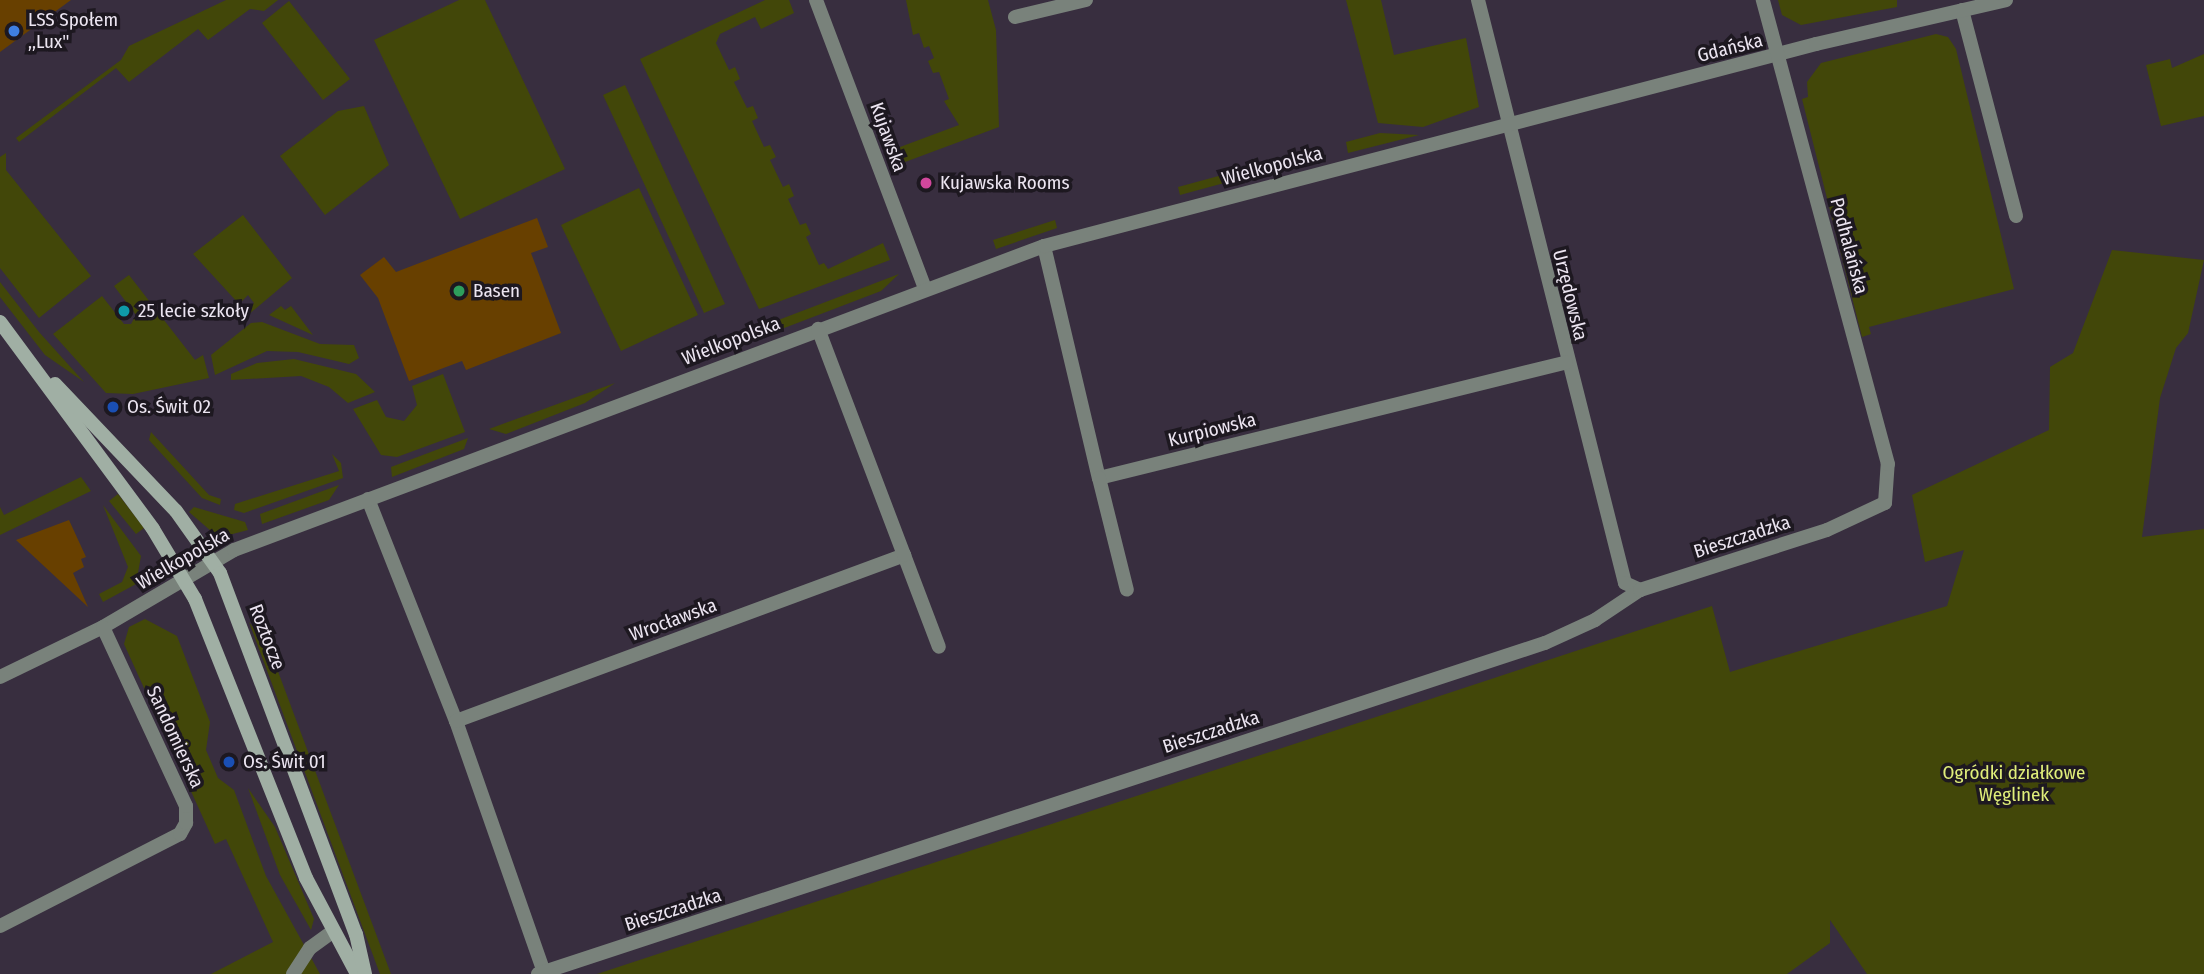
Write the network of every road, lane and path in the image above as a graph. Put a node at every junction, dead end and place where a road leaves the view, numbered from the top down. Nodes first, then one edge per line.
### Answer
1 (817, 0) edge
2 (1086, 0) edge
3 (1478, 0) edge
4 (1763, 0) edge
5 (2006, 0) edge
6 (1962, 10) junction
7 (1015, 17) dead end
8 (1778, 56) junction
9 (1508, 124) junction
10 (2016, 216) dead end
11 (1044, 246) junction
12 (925, 288) junction
13 (0, 322) edge
14 (818, 329) junction
15 (1566, 362) junction
16 (39, 369) junction
17 (1099, 478) junction
18 (368, 499) junction
19 (1885, 503) joint
20 (904, 555) junction
21 (212, 561) junction
22 (184, 580) junction
23 (1127, 590) dead end
24 (1640, 590) junction
25 (103, 627) junction
26 (939, 647) dead end
27 (0, 677) edge
28 (456, 721) junction
29 (0, 926) edge
30 (331, 933) junction
31 (541, 973) edge
32 (293, 974) edge
33 (357, 974) edge
34 (365, 974) edge

1 - 12 street, Kujawska
2 - 7 street
3 - 9 street, Urzędowska
4 - 8 street, Podhalańska
5 - 6 street, Gdańska
6 - 8 street, Gdańska
6 - 10 street
8 - 9 street, Gdańska
8 - 19 street, Podhalańska
9 - 11 street, Wielkopolska
9 - 15 street, Urzędowska
11 - 12 street, Wielkopolska
11 - 17 street
12 - 14 street, Wielkopolska
13 - 16 street, Roztocze
14 - 18 street, Wielkopolska
14 - 20 street
15 - 17 street, Kurpiowska
15 - 24 street, Urzędowska
16 - 21 street, Roztocze
16 - 22 street, Roztocze
17 - 23 street
18 - 21 street, Wielkopolska
18 - 28 street
19 - 24 street, Bieszczadzka
20 - 26 street
20 - 28 street, Wrocławska
21 - 22 street, Wielkopolska
21 - 34 street, Roztocze
22 - 25 street, Wielkopolska
22 - 30 street, Roztocze
24 - 31 street, Bieszczadzka
25 - 27 street, Wielkopolska
25 - 29 street, Sandomierska
28 - 31 street
30 - 32 street
30 - 33 street, Roztocze

